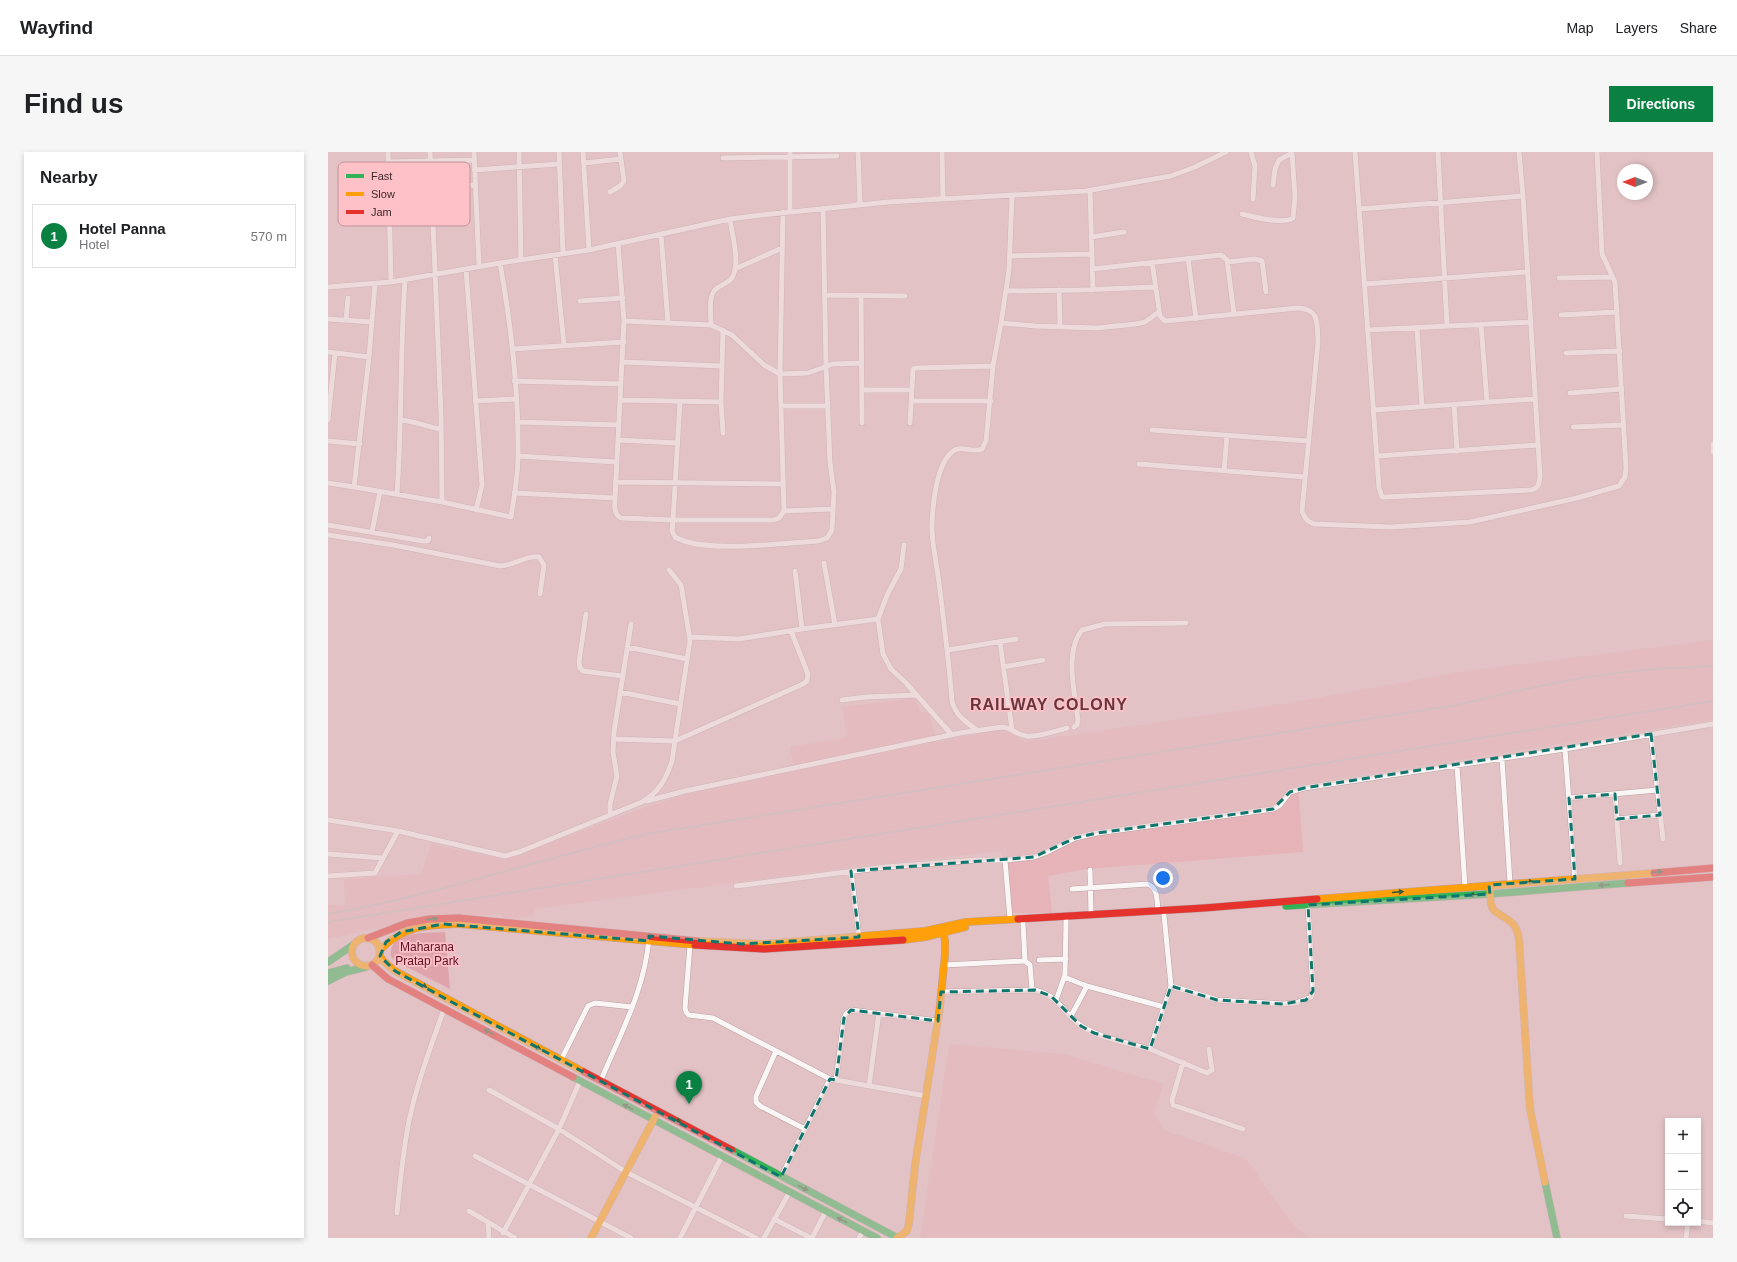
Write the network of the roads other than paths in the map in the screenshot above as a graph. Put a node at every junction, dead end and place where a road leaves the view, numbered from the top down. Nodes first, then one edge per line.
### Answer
1 (388, 152) edge
2 (430, 152) edge
3 (474, 152) edge
4 (519, 152) edge
5 (559, 152) edge
6 (583, 152) edge
7 (620, 152) edge
8 (858, 152) edge
9 (942, 152) edge
10 (1226, 152) edge
11 (1251, 152) edge
12 (1355, 152) edge
13 (1438, 152) edge
14 (1518, 152) edge
15 (1597, 152) edge
16 (1292, 153) edge
17 (790, 154) edge
18 (837, 156) dead end
19 (722, 158) dead end
20 (621, 159) junction
21 (474, 160) junction
22 (388, 162) edge
23 (431, 162) edge
24 (445, 162) edge
25 (584, 163) junction
26 (559, 164) junction
27 (519, 167) junction
28 (474, 170) junction
29 (470, 185) edge
30 (1273, 185) dead end
31 (475, 186) junction
32 (1090, 190) junction
33 (610, 192) dead end
34 (1012, 196) junction
35 (1523, 196) junction
36 (1253, 199) dead end
37 (943, 200) junction
38 (1441, 201) junction
39 (860, 204) junction
40 (823, 208) junction
41 (1360, 209) junction
42 (790, 211) junction
43 (783, 212) junction
44 (1242, 214) dead end
45 (730, 219) junction
46 (390, 226) edge
47 (434, 226) edge
48 (1124, 232) dead end
49 (661, 234) junction
50 (1092, 237) junction
51 (618, 244) junction
52 (782, 248) junction
53 (589, 250) junction
54 (563, 254) junction
55 (1092, 254) junction
56 (555, 255) junction
57 (1010, 256) junction
58 (1188, 258) junction
59 (521, 260) junction
60 (1152, 262) junction
61 (1227, 262) junction
62 (500, 263) junction
63 (479, 266) junction
64 (466, 269) junction
65 (735, 269) junction
66 (1092, 269) junction
67 (1527, 272) junction
68 (436, 274) junction
69 (1613, 277) junction
70 (1445, 278) junction
71 (1559, 278) dead end
72 (405, 280) junction
73 (391, 282) junction
74 (375, 284) junction
75 (1364, 284) junction
76 (328, 287) edge
77 (1155, 287) junction
78 (1059, 290) junction
79 (1093, 290) junction
80 (1007, 291) junction
81 (1266, 292) dead end
82 (860, 295) junction
83 (824, 296) junction
84 (904, 296) dead end
85 (348, 298) dead end
86 (623, 298) junction
87 (580, 301) dead end
88 (1160, 312) junction
89 (1617, 312) junction
90 (1234, 314) junction
91 (1561, 315) dead end
92 (328, 318) edge
93 (1196, 318) junction
94 (346, 320) junction
95 (624, 321) junction
96 (372, 322) junction
97 (1530, 322) junction
98 (668, 323) junction
99 (1002, 323) junction
100 (1481, 324) junction
101 (711, 325) junction
102 (1448, 326) junction
103 (1060, 327) junction
104 (1417, 328) junction
105 (723, 330) junction
106 (1368, 330) junction
107 (624, 342) junction
108 (564, 345) junction
109 (512, 349) junction
110 (1620, 351) junction
111 (328, 352) edge
112 (335, 353) junction
113 (1566, 353) dead end
114 (369, 357) junction
115 (623, 362) junction
116 (861, 363) junction
117 (722, 366) junction
118 (826, 366) junction
119 (993, 366) junction
120 (780, 374) junction
121 (514, 381) junction
122 (622, 384) junction
123 (862, 390) junction
124 (912, 390) junction
125 (1622, 390) junction
126 (1570, 393) dead end
127 (516, 399) junction
128 (1535, 399) junction
129 (475, 400) junction
130 (620, 400) junction
131 (680, 401) junction
132 (911, 401) junction
133 (991, 401) junction
134 (720, 402) junction
135 (1487, 402) junction
136 (1454, 404) junction
137 (781, 406) junction
138 (828, 406) junction
139 (1422, 407) junction
140 (1373, 410) junction
141 (328, 420) edge
142 (400, 420) junction
143 (517, 422) junction
144 (910, 423) dead end
145 (862, 424) dead end
146 (619, 425) junction
147 (1624, 425) junction
148 (1573, 428) dead end
149 (441, 429) junction
150 (1152, 430) dead end
151 (722, 433) dead end
152 (1227, 435) junction
153 (618, 440) junction
154 (328, 441) edge
155 (1308, 441) junction
156 (678, 443) junction
157 (360, 444) junction
158 (1713, 444) edge
159 (1538, 445) junction
160 (1457, 451) junction
161 (1713, 452) edge
162 (518, 456) junction
163 (1376, 456) junction
164 (616, 462) junction
165 (1139, 464) dead end
166 (1224, 471) junction
167 (1305, 477) junction
168 (615, 482) junction
169 (328, 483) edge
170 (675, 483) junction
171 (783, 484) junction
172 (354, 487) junction
173 (380, 491) junction
174 (514, 493) junction
175 (397, 494) junction
176 (615, 498) junction
177 (442, 502) junction
178 (833, 509) junction
179 (476, 510) junction
180 (784, 511) junction
181 (674, 520) junction
182 (328, 525) edge
183 (372, 532) junction
184 (328, 535) edge
185 (430, 538) dead end
186 (904, 545) dead end
187 (824, 563) dead end
188 (669, 570) dead end
189 (795, 571) dead end
190 (540, 594) dead end
191 (586, 614) dead end
192 (878, 619) junction
193 (1186, 623) dead end
194 (631, 624) dead end
195 (834, 624) junction
196 (802, 629) junction
197 (791, 631) junction
198 (689, 637) junction
199 (1016, 639) dead end
200 (1000, 642) junction
201 (627, 647) junction
202 (948, 650) junction
203 (687, 659) junction
204 (1042, 660) dead end
205 (1003, 667) junction
206 (622, 676) junction
207 (620, 692) junction
208 (916, 695) junction
209 (842, 700) dead end
210 (680, 704) junction
211 (1713, 724) edge
212 (1074, 727) dead end
213 (1067, 728) dead end
214 (977, 730) junction
215 (1012, 730) junction
216 (1651, 734) junction
217 (952, 735) junction
218 (614, 739) junction
219 (675, 741) junction
220 (1565, 749) junction
221 (1502, 759) junction
222 (1456, 765) junction
223 (1657, 790) junction
224 (1614, 794) junction
225 (1569, 798) junction
226 (642, 802) junction
227 (610, 815) junction
228 (1660, 815) junction
229 (1617, 819) junction
230 (328, 820) edge
231 (398, 832) junction
232 (1663, 839) dead end
233 (328, 854) edge
234 (383, 858) junction
235 (1005, 860) junction
236 (1620, 863) dead end
237 (1713, 868) edge
238 (1090, 870) dead end
239 (851, 871) junction
240 (328, 876) edge
241 (1713, 877) edge
242 (1575, 878) junction
243 (1510, 883) junction
244 (1489, 885) junction
245 (736, 886) dead end
246 (1466, 887) junction
247 (1091, 888) junction
248 (1072, 889) dead end
249 (1490, 894) junction
250 (1308, 905) junction
251 (1161, 913) junction
252 (1091, 914) junction
253 (1010, 919) junction
254 (1066, 920) junction
255 (1022, 923) junction
256 (942, 930) junction
257 (368, 938) junction
258 (649, 938) junction
259 (860, 940) junction
260 (690, 945) junction
261 (352, 948) junction
262 (380, 953) junction
263 (1066, 959) junction
264 (1025, 960) junction
265 (1039, 960) dead end
266 (328, 962) edge
267 (944, 965) junction
268 (366, 966) junction
269 (328, 967) edge
270 (328, 974) edge
271 (1064, 977) junction
272 (328, 981) edge
273 (1087, 986) junction
274 (1171, 986) junction
275 (1032, 990) junction
276 (941, 992) junction
277 (1056, 1000) junction
278 (632, 1007) junction
279 (1164, 1007) junction
280 (444, 1009) junction
281 (878, 1013) junction
282 (1071, 1016) junction
283 (938, 1021) junction
284 (1150, 1049) junction
285 (1209, 1049) dead end
286 (776, 1051) junction
287 (561, 1060) junction
288 (1183, 1062) junction
289 (601, 1080) junction
290 (833, 1080) junction
291 (580, 1082) junction
292 (869, 1086) junction
293 (489, 1090) dead end
294 (926, 1096) junction
295 (657, 1112) junction
296 (653, 1120) junction
297 (559, 1129) junction
298 (805, 1129) junction
299 (1243, 1129) dead end
300 (476, 1156) dead end
301 (722, 1156) junction
302 (626, 1172) junction
303 (781, 1177) junction
304 (529, 1185) junction
305 (789, 1193) junction
306 (696, 1207) junction
307 (469, 1211) dead end
308 (826, 1211) junction
309 (397, 1213) dead end
310 (1626, 1216) dead end
311 (774, 1219) junction
312 (1665, 1219) edge
313 (600, 1221) junction
314 (1701, 1221) edge
315 (1713, 1222) edge
316 (488, 1223) junction
317 (1688, 1226) edge
318 (863, 1230) junction
319 (503, 1233) junction
320 (489, 1238) edge
321 (515, 1238) edge
322 (591, 1238) edge
323 (632, 1238) edge
324 (680, 1238) edge
325 (756, 1238) edge
326 (764, 1238) edge
327 (812, 1238) edge
328 (859, 1238) edge
329 (877, 1238) edge
330 (897, 1238) edge
331 (1557, 1238) edge
332 (1686, 1238) edge

1 - 22 street
2 - 23 street
3 - 21 street
4 - 27 street
5 - 26 street
6 - 25 street
7 - 20 street
8 - 39 street
9 - 37 street
10 - 32 street
11 - 36 street
12 - 41 street
13 - 38 street
14 - 35 street
15 - 69 street
16 - 30 street
16 - 44 street
17 - 18 street
17 - 19 street
17 - 42 street
20 - 25 street
20 - 33 street
21 - 24 street
21 - 28 street
25 - 53 street
26 - 27 street
26 - 54 street
27 - 28 street
27 - 59 street
28 - 31 street
29 - 31 street
31 - 63 street
32 - 34 street
32 - 50 street
34 - 37 street
34 - 57 street
35 - 38 street
35 - 67 street
37 - 39 street
38 - 41 street
38 - 70 street
39 - 40 street
40 - 42 street
40 - 83 street
41 - 75 street
42 - 43 street
43 - 45 street
43 - 52 street
45 - 49 street
45 - 65 street
46 - 73 street
47 - 68 street
48 - 50 street
49 - 51 street
49 - 98 street
50 - 55 street
51 - 53 street
51 - 86 street
52 - 65 street
52 - 120 street
53 - 54 street
54 - 56 street
55 - 57 street
55 - 66 street
56 - 59 street
56 - 108 street
57 - 80 street
58 - 60 street
58 - 61 street
58 - 93 street
59 - 62 street
60 - 66 street
60 - 77 street
61 - 81 street
61 - 90 street
62 - 63 street
62 - 109 street
63 - 64 street
64 - 68 street
64 - 129 street
65 - 101 street
66 - 79 street
67 - 70 street
67 - 97 street
68 - 72 street
68 - 149 street
69 - 71 street
69 - 89 street
70 - 75 street
70 - 102 street
72 - 73 street
72 - 142 street
73 - 74 street
74 - 76 street
74 - 96 street
75 - 106 street
77 - 79 street
77 - 88 street
78 - 79 street
78 - 80 street
78 - 103 street
80 - 99 street
82 - 83 street
82 - 84 street
82 - 116 street
83 - 118 street
85 - 94 street
86 - 87 street
86 - 95 street
88 - 93 street
88 - 103 street
89 - 91 street
89 - 110 street
90 - 93 street
90 - 155 street
92 - 94 street
94 - 96 street
95 - 98 street
95 - 107 street
96 - 114 street
97 - 100 street
97 - 128 street
98 - 101 street
99 - 103 street
99 - 119 street
100 - 102 street
100 - 135 street
101 - 105 street
102 - 104 street
104 - 106 street
104 - 139 street
105 - 117 street
105 - 120 street
106 - 140 street
107 - 108 street
107 - 115 street
108 - 109 street
109 - 121 street
110 - 113 street
110 - 125 street
111 - 112 street
112 - 114 street
112 - 141 street
114 - 157 street
115 - 117 street
115 - 122 street
116 - 118 street
116 - 123 street
117 - 134 street
118 - 120 street
118 - 138 street
119 - 124 street
119 - 133 street
120 - 137 street
121 - 122 street
121 - 127 street
122 - 130 street
123 - 124 street
123 - 145 street
124 - 132 street
125 - 126 street
125 - 147 street
127 - 129 street
127 - 143 street
128 - 135 street
128 - 159 street
129 - 179 street
130 - 131 street
130 - 146 street
131 - 134 street
131 - 156 street
132 - 133 street
132 - 144 street
133 - 202 street
134 - 151 street
135 - 136 street
136 - 139 street
136 - 160 street
137 - 138 street
137 - 171 street
138 - 178 street
139 - 140 street
140 - 163 street
142 - 149 street
142 - 175 street
143 - 146 street
143 - 162 street
146 - 153 street
147 - 148 street
147 - 167 street
149 - 177 street
150 - 152 street
152 - 155 street
152 - 166 street
153 - 156 street
153 - 164 street
154 - 157 street
155 - 167 street
156 - 170 street
157 - 172 street
158 - 161 street
159 - 160 street
159 - 163 street
160 - 163 street
162 - 164 street
162 - 174 street
164 - 168 street
165 - 166 street
166 - 167 street
168 - 170 street
168 - 176 street
169 - 172 street
170 - 171 street
170 - 181 street
171 - 180 street
172 - 173 street
173 - 175 street
173 - 183 street
174 - 176 street
174 - 179 street
175 - 177 street
176 - 181 street
177 - 179 street
178 - 180 street
178 - 181 street
180 - 181 street
182 - 183 street
183 - 185 street
184 - 190 street
186 - 192 street
187 - 195 street
188 - 198 street
189 - 196 street
191 - 206 street
192 - 195 street
192 - 208 street
193 - 212 street
194 - 201 street
195 - 196 street
196 - 197 street
197 - 198 street
197 - 219 street
198 - 203 street
199 - 200 street
200 - 202 street
200 - 205 street
201 - 203 street
201 - 206 street
202 - 214 street
203 - 210 street
204 - 205 street
205 - 215 street
206 - 207 street
207 - 210 street
207 - 218 street
208 - 209 street
208 - 217 street
210 - 219 street
211 - 216 street
213 - 215 street
214 - 215 street
214 - 217 street
216 - 220 street
216 - 223 street
217 - 226 street
218 - 219 street
218 - 227 street
219 - 226 street
220 - 221 street
220 - 225 street
221 - 222 street
221 - 243 street
222 - 235 street
222 - 246 street
223 - 224 street
223 - 228 street
224 - 225 street
224 - 229 street
225 - 242 street
226 - 227 street
227 - 231 street
228 - 229 street
228 - 232 street
229 - 236 street
230 - 231 street
231 - 234 street
233 - 234 street
234 - 240 street
235 - 239 street
235 - 253 street
242 -> 237 main road
238 - 247 street
239 - 245 street
239 - 259 street
241 -> 249 main road
243 -> 242 main road
243 - 244 main road
244 - 246 main road
244 - 249 main road
251 -> 246 main road
247 - 248 street
247 - 251 street
247 - 252 street
249 -> 250 main road
249 - 331 main road
250 - 251 main road
250 - 274 street
251 - 252 main road
251 - 254 main road
251 - 274 street
252 - 253 main road
253 - 256 main road
254 - 255 main road
254 - 263 street
255 - 256 main road
255 - 264 street
256 - 259 main road
256 - 267 main road
257 -> 258 main road
257 - 261 main road
257 - 262 main road
258 - 259 main road
258 - 260 main road
258 - 262 main road
258 - 278 street
259 - 260 main road
260 - 286 street
261 - 266 main road
261 - 268 main road
261 - 269 main road
262 - 268 main road
262 -> 287 main road
263 - 265 street
263 - 271 street
264 - 267 street
264 - 275 street
267 - 276 main road
268 - 270 main road
268 - 272 main road
268 - 280 main road
271 - 273 street
271 - 277 street
273 - 279 street
273 - 282 street
274 - 279 street
275 - 276 street
275 - 277 street
276 - 283 main road
277 - 282 street
278 - 287 street
278 - 289 street
279 - 284 street
291 -> 280 main road
280 - 309 street
281 - 283 street
281 - 290 street
281 - 292 street
282 - 284 street
283 - 294 main road
284 - 288 street
285 - 288 street
286 - 290 street
286 - 298 street
287 - 289 main road
288 - 299 street
289 - 295 main road
290 - 292 street
290 - 298 street
296 -> 291 main road
291 - 297 street
292 - 294 street
293 - 297 street
294 - 330 main road
295 - 296 main road
295 -> 303 main road
296 - 301 main road
296 - 302 main road
297 - 302 street
297 - 304 street
298 - 303 street
300 - 304 street
301 - 305 main road
301 - 306 street
302 - 306 street
302 - 313 main road
303 -> 330 main road
304 - 313 street
304 - 319 street
305 - 308 main road
305 - 311 street
306 - 324 street
306 - 325 street
307 - 316 street
318 -> 308 main road
308 - 327 street
310 - 312 street
311 - 326 street
311 - 327 street
313 - 322 main road
313 - 323 street
314 - 315 street
316 - 319 street
316 - 320 street
317 - 332 street
318 - 328 street
318 - 329 main road
319 - 321 street

